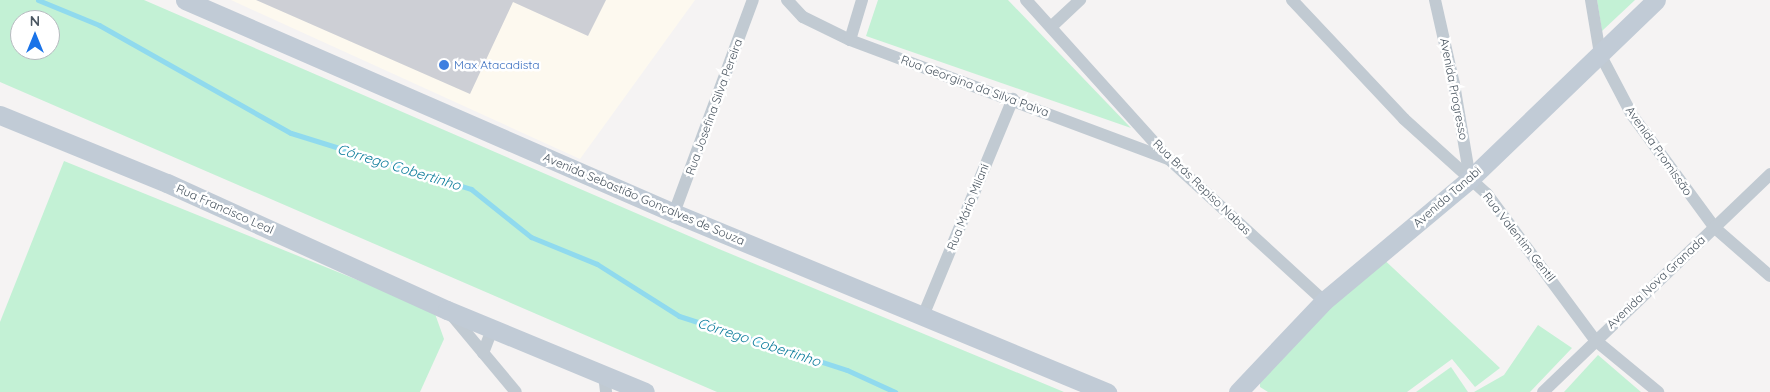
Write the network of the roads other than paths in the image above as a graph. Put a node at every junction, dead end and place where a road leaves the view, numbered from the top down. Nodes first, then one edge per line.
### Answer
1 (185, 0) edge
2 (754, 0) edge
3 (787, 0) edge
4 (862, 0) edge
5 (1026, 0) edge
6 (1080, 0) edge
7 (1292, 0) edge
8 (1435, 0) edge
9 (1591, 0) edge
10 (1656, 0) edge
11 (1051, 27) junction
12 (850, 40) junction
13 (1600, 54) junction
14 (1013, 99) junction
15 (0, 115) edge
16 (1170, 160) junction
17 (1770, 174) edge
18 (1470, 179) junction
19 (674, 213) junction
20 (1715, 228) junction
21 (1770, 276) edge
22 (1324, 301) junction
23 (447, 310) junction
24 (923, 316) junction
25 (492, 329) junction
26 (1594, 340) junction
27 (483, 353) junction
28 (605, 384) edge
29 (516, 392) edge
30 (645, 392) edge
31 (1106, 392) edge
32 (1238, 392) edge
33 (1543, 392) edge
34 (1658, 392) edge

1 - 19 main road, Avenida Sebastião Gonçalves de Souza
2 - 19 street, Rua Josefina Silva Pereira
3 - 12 street, Rua Georgina da Silva Paiva
4 - 12 street
5 - 11 street, Rua Brás Repiso Nabas
6 - 11 street
7 - 18 street, Rua Valentim Gentil
8 - 18 street, Avenida Progresso
9 - 13 street, Avenida Promissão
10 - 13 main road, Avenida Tanabi
11 - 16 street, Rua Brás Repiso Nabas
12 - 14 street, Rua Georgina da Silva Paiva
13 - 18 main road, Avenida Tanabi
13 - 20 street, Avenida Promissão
14 - 16 street, Rua Georgina da Silva Paiva
14 - 24 street, Rua Mário Milani
15 - 23 main road, Rua Francisco Leal
16 - 22 street, Rua Brás Repiso Nabas
17 - 20 street, Avenida Nova Granada
18 - 22 main road, Avenida Tanabi
18 - 26 street, Rua Valentim Gentil
19 - 24 main road, Avenida Sebastião Gonçalves de Souza
20 - 21 street, Avenida Promissão
20 - 26 street, Avenida Nova Granada
22 - 32 main road, Avenida Tanabi
23 - 25 main road
23 - 27 street
24 - 31 main road, Avenida Sebastião Gonçalves de Souza
25 - 27 street
25 - 28 main road
26 - 33 street, Avenida Nova Granada
26 - 34 street, Rua Valentim Gentil
27 - 29 street
28 - 30 main road

